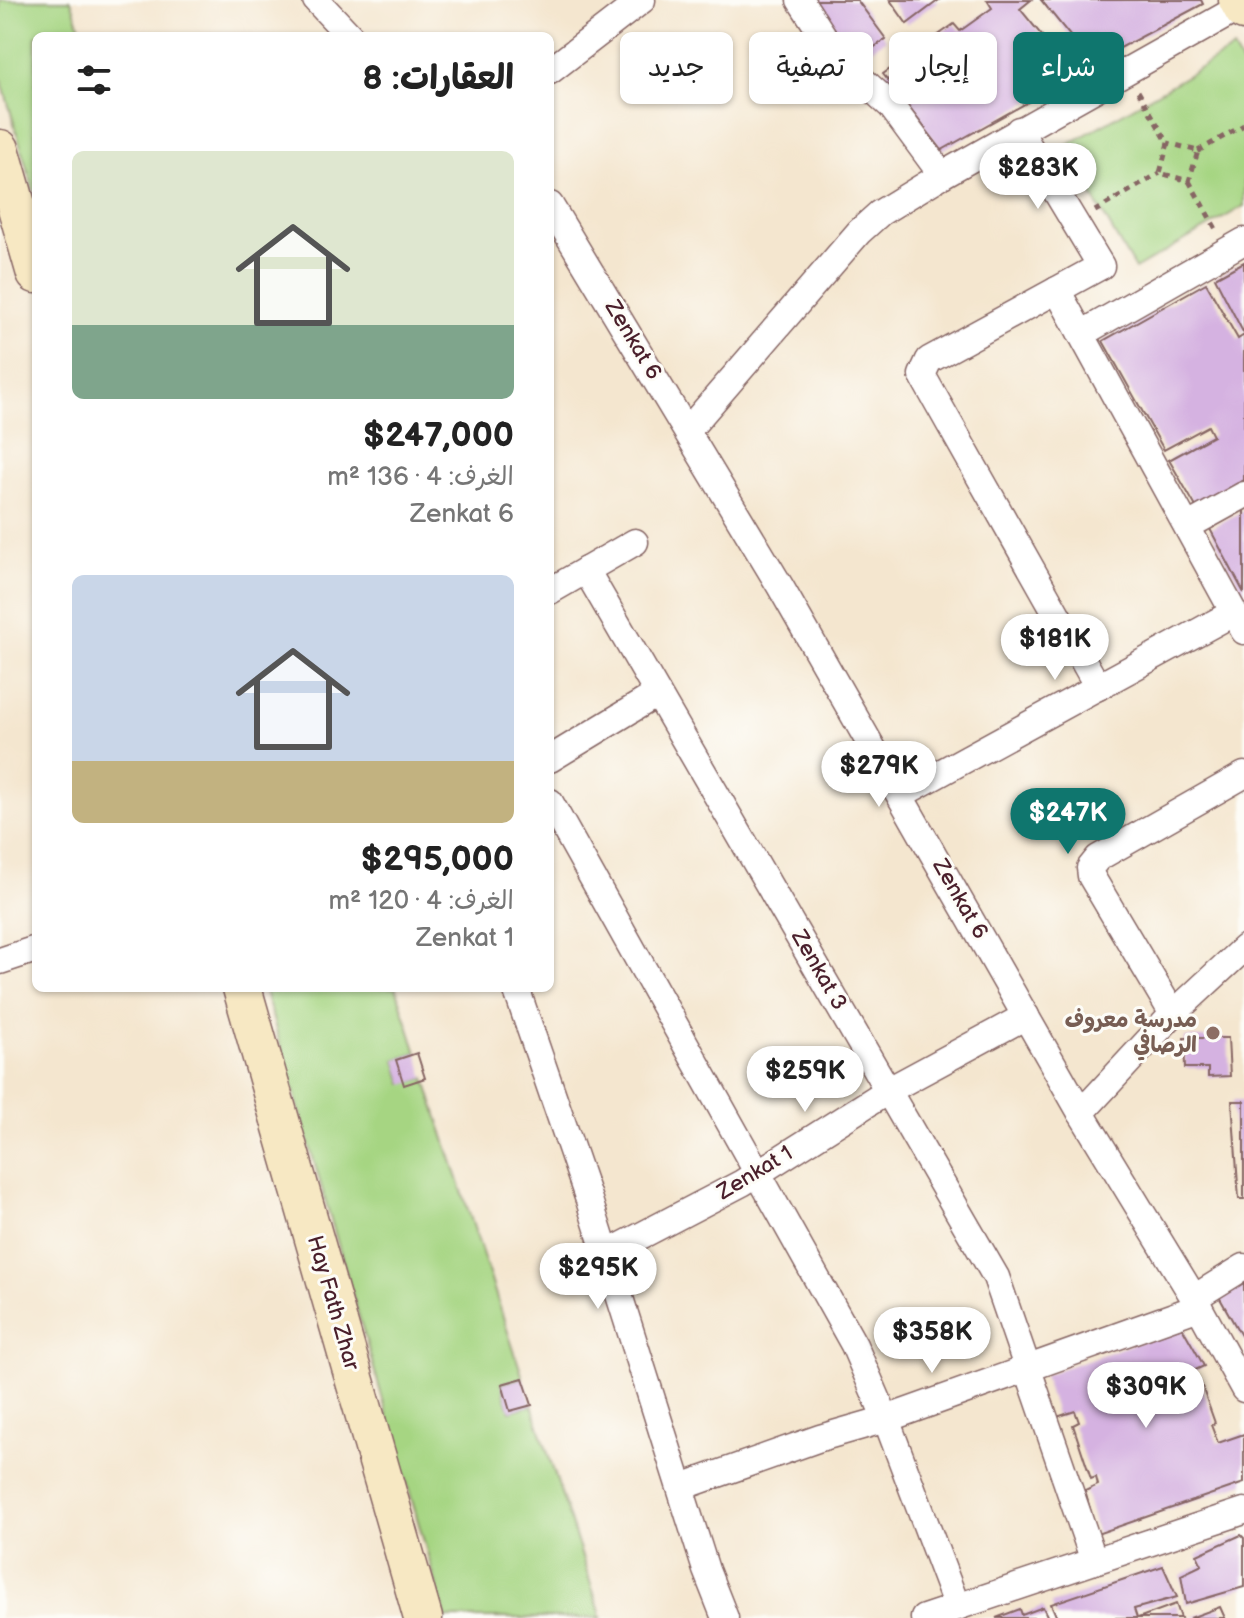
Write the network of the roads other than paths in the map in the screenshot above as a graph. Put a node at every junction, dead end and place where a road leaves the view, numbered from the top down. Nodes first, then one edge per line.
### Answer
1 (316, 0) edge
2 (642, 0) edge
3 (800, 0) edge
4 (1242, 5) edge
5 (346, 32) edge
6 (554, 68) edge
7 (1019, 130) junction
8 (0, 149) edge
9 (942, 175) junction
10 (554, 212) edge
11 (1236, 246) edge
12 (32, 260) edge
13 (1057, 290) junction
14 (1081, 334) junction
15 (688, 430) junction
16 (1244, 495) edge
17 (1188, 526) junction
18 (635, 542) dead end
19 (586, 570) junction
20 (554, 589) edge
21 (1239, 622) edge
22 (1098, 687) junction
23 (657, 694) junction
24 (554, 757) edge
25 (1244, 775) edge
26 (900, 795) junction
27 (554, 809) edge
28 (1244, 948) edge
29 (32, 950) edge
30 (0, 961) edge
31 (243, 992) edge
32 (517, 992) edge
33 (1173, 1014) junction
34 (1026, 1016) junction
35 (889, 1090) junction
36 (1081, 1113) junction
37 (757, 1173) junction
38 (606, 1254) junction
39 (1244, 1267) edge
40 (1196, 1303) junction
41 (1027, 1366) junction
42 (1244, 1389) edge
43 (886, 1419) junction
44 (681, 1487) junction
45 (1244, 1511) edge
46 (1094, 1561) junction
47 (957, 1607) junction
48 (423, 1618) edge
49 (725, 1618) edge
50 (924, 1618) edge

1 - 5 street
2 - 6 street
3 - 9 street
4 - 7 street
7 - 9 street
7 - 13 street
8 - 12 street
9 - 15 street
10 - 15 street, Zenkat 6
11 - 14 street
13 - 14 street
13 - 22 street
14 - 17 street
15 - 26 street, Zenkat 6
16 - 17 street
17 - 21 street
18 - 19 street
19 - 20 street
19 - 23 street, Zenkat 3
21 - 22 street
22 - 26 street
23 - 24 street
23 - 35 street, Zenkat 3
25 - 33 street
26 - 34 street, Zenkat 6
27 - 37 street
28 - 33 street
29 - 30 street
31 - 48 street, Hay Fath Zhar
32 - 38 street
33 - 36 street
34 - 35 street, Zenkat 1
34 - 36 street, Zenkat 6
35 - 37 street, Zenkat 1
35 - 41 street, Zenkat 3
36 - 40 street, Zenkat 6
37 - 38 street, Zenkat 1
37 - 43 street
38 - 44 street
39 - 40 street
40 - 41 street
40 - 42 street, Zenkat 6
41 - 43 street
41 - 46 street, Zenkat 3
43 - 44 street
43 - 47 street
44 - 49 street
45 - 46 street
46 - 47 street
47 - 50 street

